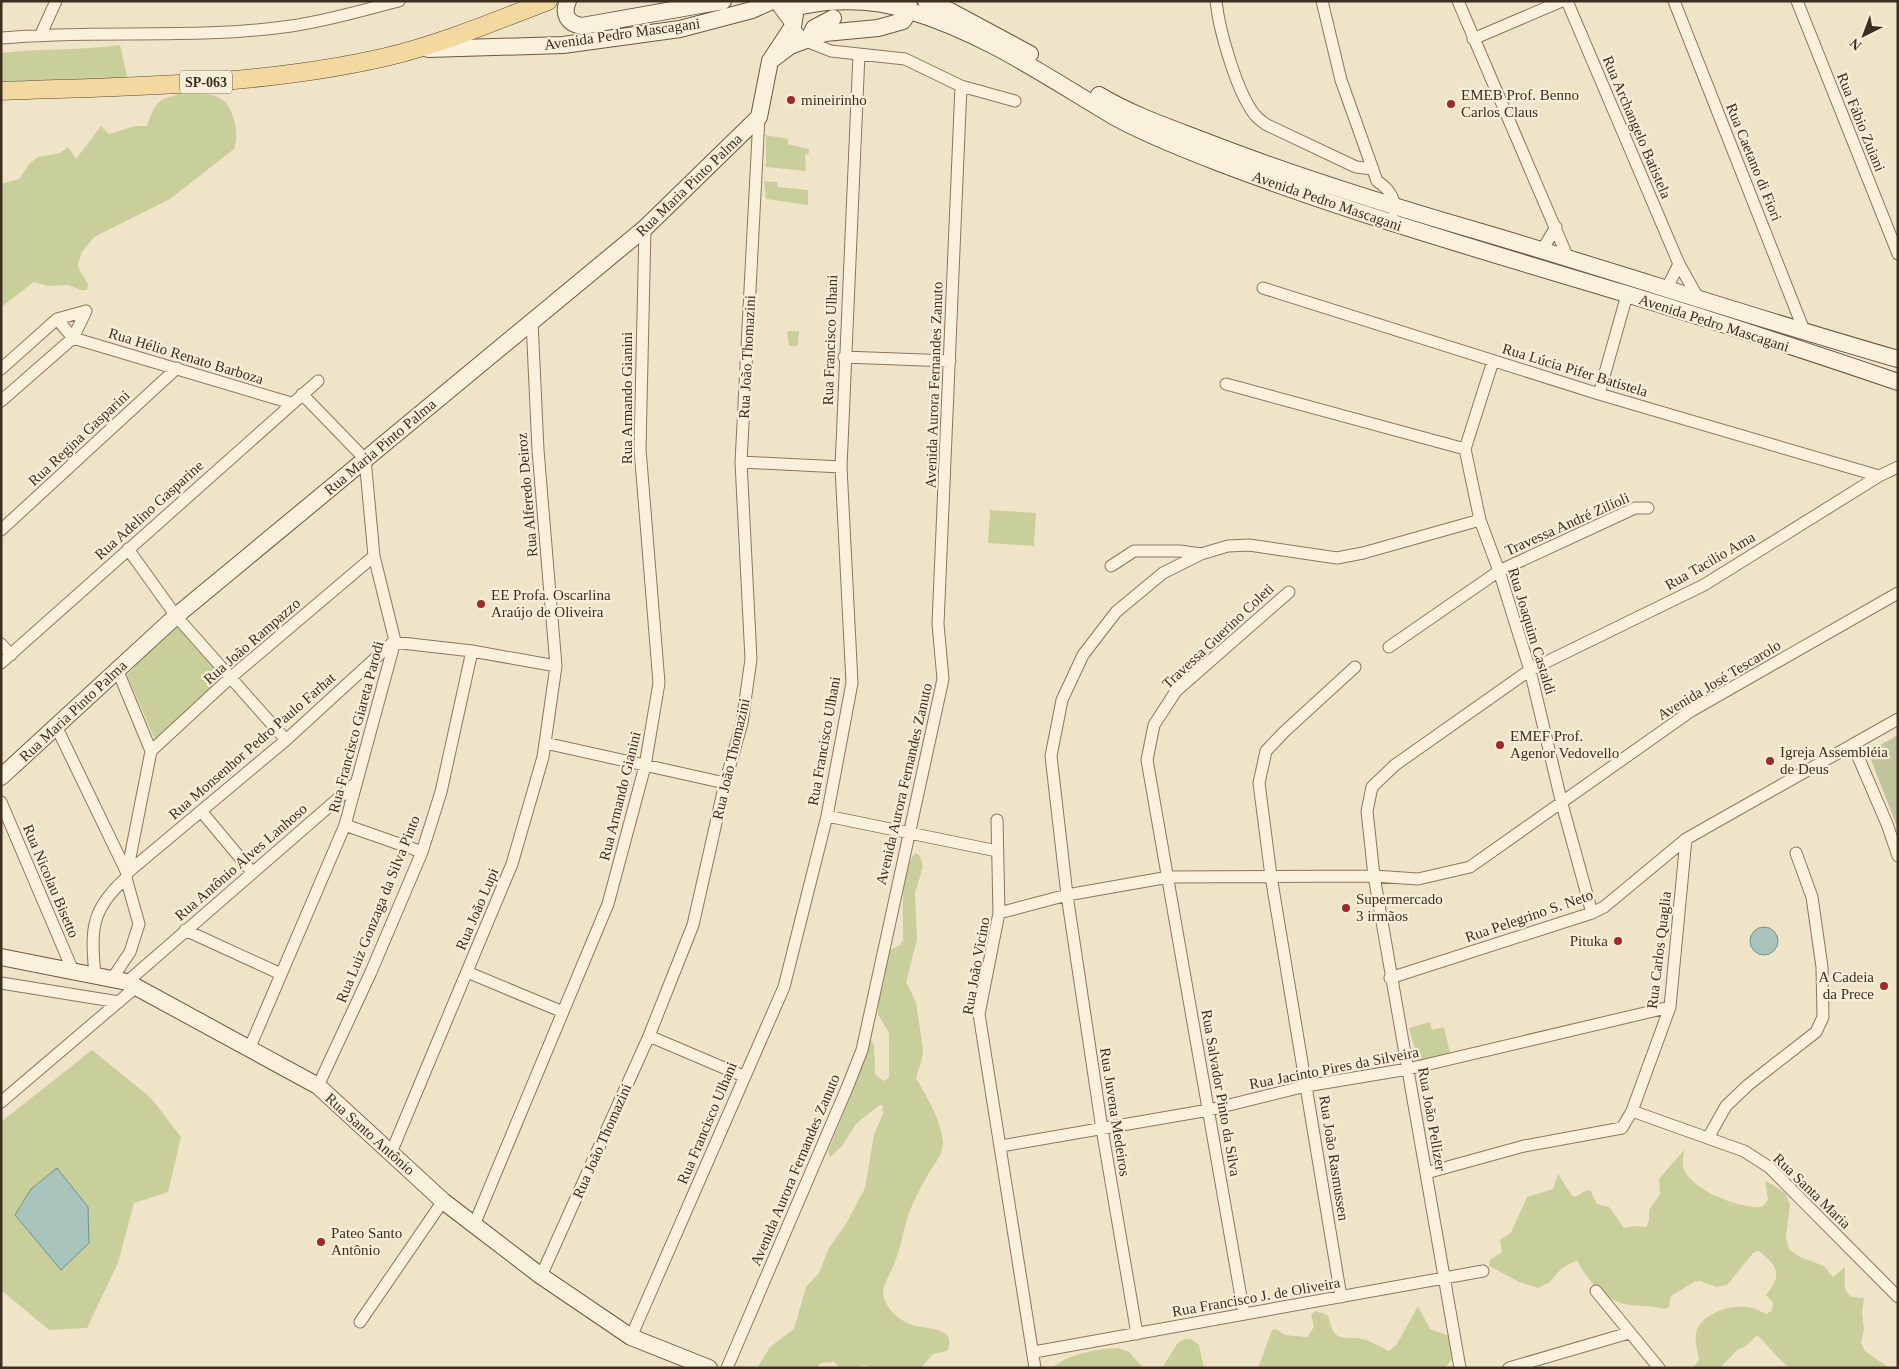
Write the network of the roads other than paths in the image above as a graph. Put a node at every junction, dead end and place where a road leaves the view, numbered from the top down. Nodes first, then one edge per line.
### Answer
1 (56, 1) edge
2 (399, 1) edge
3 (548, 1) edge
4 (568, 1) edge
5 (723, 1) edge
6 (775, 1) edge
7 (926, 1) edge
8 (1216, 1) edge
9 (1322, 1) edge
10 (1458, 1) edge
11 (1562, 1) edge
12 (1567, 1) edge
13 (1674, 1) edge
14 (1797, 1) edge
15 (798, 5) edge
16 (909, 6) edge
17 (833, 18) dead end
18 (793, 26) junction
19 (41, 34) junction
20 (1, 38) edge
21 (806, 39) junction
22 (1473, 39) junction
23 (408, 51) junction
24 (858, 54) junction
25 (770, 61) junction
26 (962, 86) junction
27 (1, 91) edge
28 (1014, 101) dead end
29 (759, 118) junction
30 (1373, 169) junction
31 (1377, 181) junction
32 (1362, 206) junction
33 (1395, 206) junction
34 (1389, 224) junction
35 (1556, 227) junction
36 (645, 228) junction
37 (1542, 250) junction
38 (1898, 254) edge
39 (1568, 258) junction
40 (1679, 264) junction
41 (1263, 288) dead end
42 (1667, 288) junction
43 (1627, 294) junction
44 (1698, 298) junction
45 (57, 320) junction
46 (532, 321) junction
47 (1805, 333) junction
48 (73, 338) junction
49 (844, 357) junction
50 (1898, 359) edge
51 (950, 361) junction
52 (1493, 361) junction
53 (177, 368) junction
54 (1, 369) edge
55 (318, 381) dead end
56 (1898, 382) edge
57 (1226, 384) dead end
58 (302, 394) junction
59 (1598, 394) junction
60 (1, 401) edge
61 (291, 403) junction
62 (1465, 449) junction
63 (365, 459) junction
64 (741, 462) junction
65 (841, 467) junction
66 (1898, 467) edge
67 (1879, 476) junction
68 (1648, 508) dead end
69 (1480, 520) junction
70 (1, 530) edge
71 (128, 549) junction
72 (1201, 554) junction
73 (374, 556) junction
74 (1111, 566) dead end
75 (1499, 570) junction
76 (1289, 592) dead end
77 (1898, 593) edge
78 (176, 616) junction
79 (396, 641) junction
80 (1, 644) edge
81 (1389, 647) dead end
82 (472, 651) junction
83 (11, 655) junction
84 (1, 663) edge
85 (556, 666) junction
86 (1354, 667) dead end
87 (117, 669) junction
88 (1530, 670) junction
89 (230, 678) junction
90 (1898, 719) edge
91 (56, 726) junction
92 (286, 740) junction
93 (545, 743) junction
94 (1853, 745) junction
95 (151, 751) junction
96 (645, 766) junction
97 (1, 777) edge
98 (356, 783) junction
99 (725, 783) junction
100 (1, 802) edge
101 (1562, 804) junction
102 (201, 812) junction
103 (827, 816) junction
104 (997, 820) dead end
105 (345, 824) junction
106 (909, 833) junction
107 (1686, 839) junction
108 (997, 851) junction
109 (422, 852) junction
110 (1796, 853) dead end
111 (1898, 856) edge
112 (252, 872) junction
113 (127, 875) junction
114 (1271, 876) junction
115 (1374, 876) junction
116 (1169, 877) junction
117 (1067, 895) junction
118 (999, 913) junction
119 (1592, 913) junction
120 (185, 930) junction
121 (1, 957) edge
122 (73, 971) junction
123 (467, 972) junction
124 (281, 974) junction
125 (95, 976) junction
126 (1390, 978) junction
127 (1, 983) edge
128 (125, 983) junction
129 (119, 1002) junction
130 (1670, 1007) junction
131 (563, 1012) junction
132 (649, 1036) junction
133 (250, 1047) junction
134 (1408, 1069) junction
135 (743, 1076) junction
136 (318, 1086) junction
137 (1306, 1086) junction
138 (3, 1099) edge
139 (1209, 1110) junction
140 (1632, 1111) junction
141 (1102, 1129) junction
142 (1708, 1138) junction
143 (1001, 1146) junction
144 (391, 1153) junction
145 (1426, 1173) junction
146 (443, 1201) junction
147 (474, 1225) junction
148 (1484, 1271) dead end
149 (541, 1276) junction
150 (1444, 1278) junction
151 (1596, 1291) dead end
152 (1341, 1297) junction
153 (1898, 1297) edge
154 (1244, 1314) junction
155 (360, 1322) dead end
156 (1629, 1333) junction
157 (1137, 1334) junction
158 (630, 1337) junction
159 (1034, 1352) junction
160 (709, 1368) edge
161 (727, 1368) edge
162 (1036, 1368) edge
163 (1460, 1368) edge
164 (1509, 1368) edge
165 (1659, 1368) edge

1 - 19 street
2 - 19 street
3 - 23 main road, SP-063
4 - 5 main road, Avenida Pedro Mascagani
6 - 15 main road, Avenida Pedro Mascagani
6 - 18 street
6 - 23 main road, Avenida Pedro Mascagani
7 - 32 main road, Avenida Pedro Mascagani
8 - 30 street
9 - 30 street
10 - 22 street
11 - 22 street
12 - 40 street, Rua Archangelo Batistela
13 - 47 street, Rua Caetano di Fiori
14 - 38 street, Rua Fábio Zuiani
15 - 16 main road, Avenida Pedro Mascagani
15 - 18 main road
16 - 21 main road
16 - 32 main road, Avenida Pedro Mascagani
17 - 21 main road
18 - 21 street
18 - 25 main road
19 - 20 street
21 - 24 street
21 - 25 main road
22 - 35 street
23 - 27 main road, SP-063
24 - 26 street
24 - 49 street, Rua Francisco Ulhani
25 - 29 main road, Rua João Thomazini
26 - 28 street
26 - 51 street, Avenida Aurora Fernandes Zanuto
29 - 36 main road, Rua Maria Pinto Palma
29 - 64 street, Rua João Thomazini
30 - 31 street
31 - 32 street
31 - 33 street
32 - 33 main road, Avenida Pedro Mascagani
32 - 34 main road, Avenida Pedro Mascagani
33 - 34 street
33 - 37 main road, Avenida Pedro Mascagani
34 - 43 main road, Avenida Pedro Mascagani
35 - 37 street
35 - 39 street
36 - 46 main road, Rua Maria Pinto Palma
36 - 96 street, Rua Armando Gianini
37 - 39 main road, Avenida Pedro Mascagani
39 - 42 main road, Avenida Pedro Mascagani
40 - 42 street
40 - 44 street, Rua Archangelo Batistela
41 - 52 street, Rua Lúcia Pifer Batistela
42 - 44 main road, Avenida Pedro Mascagani
43 - 56 main road, Avenida Pedro Mascagani
43 - 59 street
44 - 47 main road, Avenida Pedro Mascagani
45 - 48 street
45 - 48 street
45 - 54 street
46 - 63 main road, Rua Maria Pinto Palma
46 - 85 street, Rua Alferedo Deiroz
47 - 50 main road, Avenida Pedro Mascagani
48 - 53 street, Rua Hélio Renato Barboza
48 - 60 street
49 - 51 street
49 - 65 street, Rua Francisco Ulhani
51 - 106 street, Avenida Aurora Fernandes Zanuto
52 - 59 street, Rua Lúcia Pifer Batistela
52 - 62 street, Rua Joaquim Castaldi
53 - 61 street, Rua Hélio Renato Barboza
53 - 70 street, Rua Regina Gasparini
55 - 58 street, Rua Adelino Gasparine
57 - 62 street
58 - 61 street, Rua Adelino Gasparine
58 - 63 street
59 - 67 street, Rua Lúcia Pifer Batistela
61 - 71 street, Rua Adelino Gasparine
62 - 69 street, Rua Joaquim Castaldi
63 - 73 street, Rua Francisco Giareta Parodi
63 - 78 main road, Rua Maria Pinto Palma
64 - 65 street
64 - 99 street, Rua João Thomazini
65 - 103 street, Rua Francisco Ulhani
66 - 67 street, Rua Tacilio Ama
67 - 88 street, Rua Tacilio Ama
68 - 75 street, Travessa André Zilioli
69 - 72 street
69 - 75 street, Rua Joaquim Castaldi
71 - 78 street
71 - 83 street, Rua Adelino Gasparine
72 - 74 street
72 - 117 street, Rua Juvena Medeiros
73 - 79 street, Rua Francisco Giareta Parodi
73 - 89 street, Rua João Rampazzo
75 - 81 street, Travessa André Zilioli
75 - 88 street, Rua Joaquim Castaldi
76 - 116 street, Travessa Guerino Coleti
77 - 101 street, Avenida José Tescarolo
78 - 87 main road, Rua Maria Pinto Palma
78 - 89 street
79 - 82 street
79 - 92 street, Rua Monsenhor Pedro Paulo Farhat
79 - 98 street, Rua Francisco Giareta Parodi
80 - 83 street
82 - 85 street
82 - 109 street, Rua Luiz Gonzaga da Silva Pinto
83 - 84 street, Rua Adelino Gasparine
85 - 93 street, Rua João Lupi
86 - 114 street, Rua João Rasmussen
87 - 91 main road, Rua Maria Pinto Palma
87 - 95 street
88 - 101 street, Rua Joaquim Castaldi
88 - 115 street, Rua Tacilio Ama
89 - 92 street
89 - 95 street, Rua João Rampazzo
90 - 94 street
91 - 97 main road, Rua Maria Pinto Palma
91 - 113 street
92 - 102 street, Rua Monsenhor Pedro Paulo Farhat
93 - 96 street
93 - 123 street, Rua João Lupi
94 - 107 street
94 - 111 street
95 - 113 street
96 - 99 street
96 - 131 street, Rua Armando Gianini
98 - 105 street, Rua Francisco Giareta Parodi
98 - 112 street, Rua Antônio Alves Lanhoso
99 - 132 street, Rua João Thomazini
100 - 122 street, Rua Nicolau Bisetto
101 - 115 street, Avenida José Tescarolo
101 - 119 street, Rua Joaquim Castaldi
102 - 112 street
102 - 113 street, Rua Monsenhor Pedro Paulo Farhat
103 - 106 street
103 - 135 street, Rua Francisco Ulhani
104 - 108 street
105 - 109 street
105 - 124 street, Rua Francisco Giareta Parodi
106 - 108 street
106 - 161 street, Avenida Aurora Fernandes Zanuto
107 - 119 street, Rua Pelegrino S. Neto
107 - 130 street, Rua Carlos Quaglia
108 - 118 street
109 - 136 street, Rua Luiz Gonzaga da Silva Pinto
110 - 142 street
112 - 120 street, Rua Antônio Alves Lanhoso
113 - 125 street, Rua Monsenhor Pedro Paulo Farhat
113 - 128 street
114 - 115 street, Rua João Vicino
114 - 116 street, Rua João Vicino
114 - 137 street, Rua João Rasmussen
115 - 126 street, Rua João Pellizer
116 - 117 street, Rua João Vicino
116 - 139 street, Rua Salvador Pinto da Silva
117 - 118 street, Rua João Vicino
117 - 141 street, Rua Juvena Medeiros
118 - 143 street, Rua João Vicino
119 - 126 street, Rua Pelegrino S. Neto
120 - 124 street
120 - 128 street, Rua Antônio Alves Lanhoso
121 - 122 main road, Rua Santo Antônio
122 - 125 main road, Rua Santo Antônio
123 - 131 street
123 - 144 street, Rua João Lupi
124 - 133 street, Rua Francisco Giareta Parodi
125 - 128 main road, Rua Santo Antônio
126 - 134 street, Rua João Pellizer
127 - 129 street
128 - 129 street
128 - 133 main road, Rua Santo Antônio
129 - 138 street
130 - 134 street, Rua Jacinto Pires da Silveira
130 - 140 street, Rua Carlos Quaglia
131 - 147 street, Rua Armando Gianini
132 - 135 street
132 - 149 street, Rua João Thomazini
133 - 136 main road, Rua Santo Antônio
134 - 137 street, Rua Jacinto Pires da Silveira
134 - 145 street, Rua João Pellizer
135 - 158 street, Rua Francisco Ulhani
136 - 144 main road, Rua Santo Antônio
137 - 139 street, Rua Jacinto Pires da Silveira
137 - 152 street, Rua João Rasmussen
139 - 141 street, Rua Jacinto Pires da Silveira
139 - 154 street, Rua Salvador Pinto da Silva
140 - 142 street, Rua Santa Maria
140 - 145 street, Rua Carlos Quaglia
141 - 143 street, Rua Jacinto Pires da Silveira
141 - 157 street, Rua Juvena Medeiros
142 - 153 street, Rua Santa Maria
143 - 159 street, Rua João Vicino
144 - 146 main road, Rua Santo Antônio
145 - 150 street, Rua João Pellizer
146 - 147 main road, Rua Santo Antônio
146 - 155 street
147 - 149 main road, Rua Santo Antônio
148 - 150 street, Rua Francisco J. de Oliveira
149 - 158 main road, Rua Santo Antônio
150 - 152 street, Rua Francisco J. de Oliveira
150 - 163 street, Rua João Pellizer
151 - 156 street
152 - 154 street, Rua Francisco J. de Oliveira
154 - 157 street, Rua Francisco J. de Oliveira
156 - 164 street
156 - 165 street
157 - 159 street, Rua Francisco J. de Oliveira
158 - 160 main road, Rua Santo Antônio
159 - 162 street, Rua João Vicino

